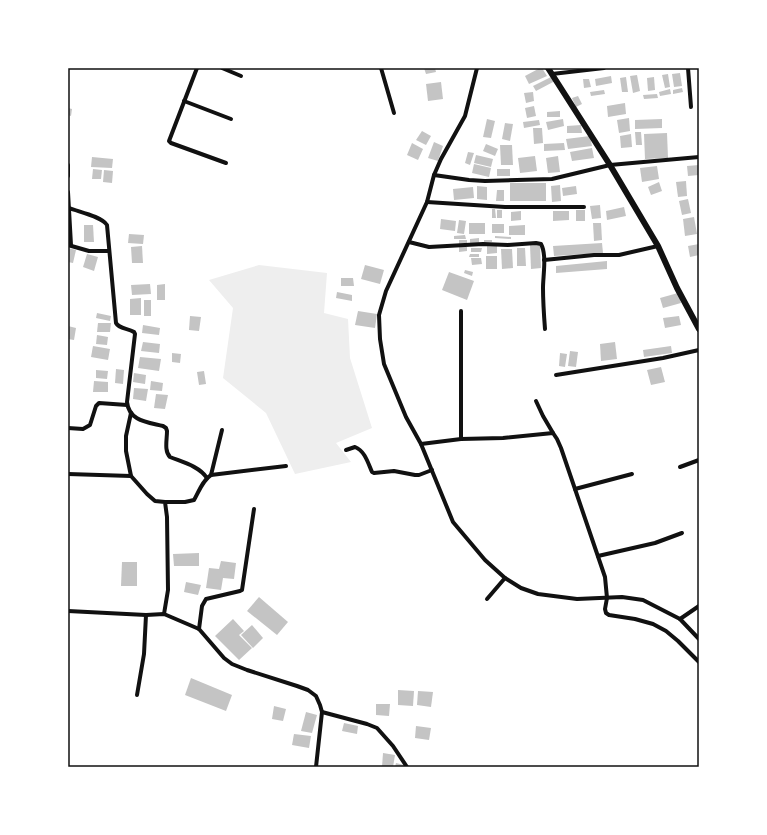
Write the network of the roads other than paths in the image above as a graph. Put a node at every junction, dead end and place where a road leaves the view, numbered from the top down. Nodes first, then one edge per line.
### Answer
1 (197, 68) edge
2 (222, 68) edge
3 (381, 68) edge
4 (477, 68) edge
5 (548, 68) edge
6 (604, 68) edge
7 (688, 68) edge
8 (552, 74) junction
9 (241, 76) dead end
10 (184, 101) junction
11 (691, 107) dead end
12 (394, 113) dead end
13 (230, 119) dead end
14 (699, 157) edge
15 (226, 163) dead end
16 (610, 164) junction
17 (68, 165) edge
18 (434, 175) junction
19 (68, 176) edge
20 (68, 192) edge
21 (427, 202) junction
22 (584, 207) dead end
23 (70, 208) junction
24 (409, 242) junction
25 (70, 245) edge
26 (658, 246) junction
27 (109, 251) junction
28 (544, 260) junction
29 (461, 311) dead end
30 (699, 329) edge
31 (545, 330) dead end
32 (699, 350) edge
33 (556, 375) dead end
34 (536, 400) dead end
35 (127, 406) junction
36 (131, 414) junction
37 (68, 428) edge
38 (222, 430) dead end
39 (553, 433) junction
40 (461, 439) junction
41 (421, 444) junction
42 (346, 450) dead end
43 (699, 460) edge
44 (286, 466) dead end
45 (680, 467) dead end
46 (432, 470) junction
47 (68, 474) edge
48 (632, 474) dead end
49 (131, 476) junction
50 (209, 476) junction
51 (575, 489) junction
52 (165, 502) junction
53 (254, 509) dead end
54 (682, 533) dead end
55 (598, 556) junction
56 (504, 579) junction
57 (487, 599) dead end
58 (606, 600) junction
59 (699, 606) edge
60 (68, 611) edge
61 (164, 614) junction
62 (146, 615) junction
63 (680, 620) junction
64 (199, 629) junction
65 (699, 639) edge
66 (699, 662) edge
67 (136, 695) dead end
68 (322, 712) junction
69 (316, 767) edge
70 (407, 767) edge

1 - 10 street
2 - 9 street
3 - 12 street
4 - 18 street
5 - 8 main road
6 - 8 street
7 - 11 street
8 - 16 main road
10 - 13 street
10 - 15 street
14 - 16 street
16 - 18 street
16 - 26 main road
17 - 19 street
18 - 21 street
20 - 23 street
21 - 22 street
21 - 24 street
23 - 25 street
23 - 27 street
24 - 28 street
24 - 41 street
25 - 27 street
26 - 28 street
26 - 30 main road
27 - 35 street
28 - 31 street
29 - 40 street
32 - 33 street
34 - 39 street
35 - 36 street
35 - 37 street
36 - 49 street
36 - 50 street
38 - 50 street
39 - 40 street
39 - 51 street
40 - 41 street
41 - 46 street
42 - 46 street
43 - 45 street
44 - 50 street
46 - 56 street
47 - 49 street
48 - 51 street
49 - 52 street
50 - 52 street
51 - 55 street
52 - 61 street
53 - 64 street
54 - 55 street
55 - 58 street
56 - 57 street
56 - 58 street
58 - 63 street
58 - 66 street
59 - 63 street
60 - 62 street
61 - 62 street
61 - 64 street
62 - 67 street
63 - 65 street
64 - 68 street
68 - 69 street
68 - 70 street

